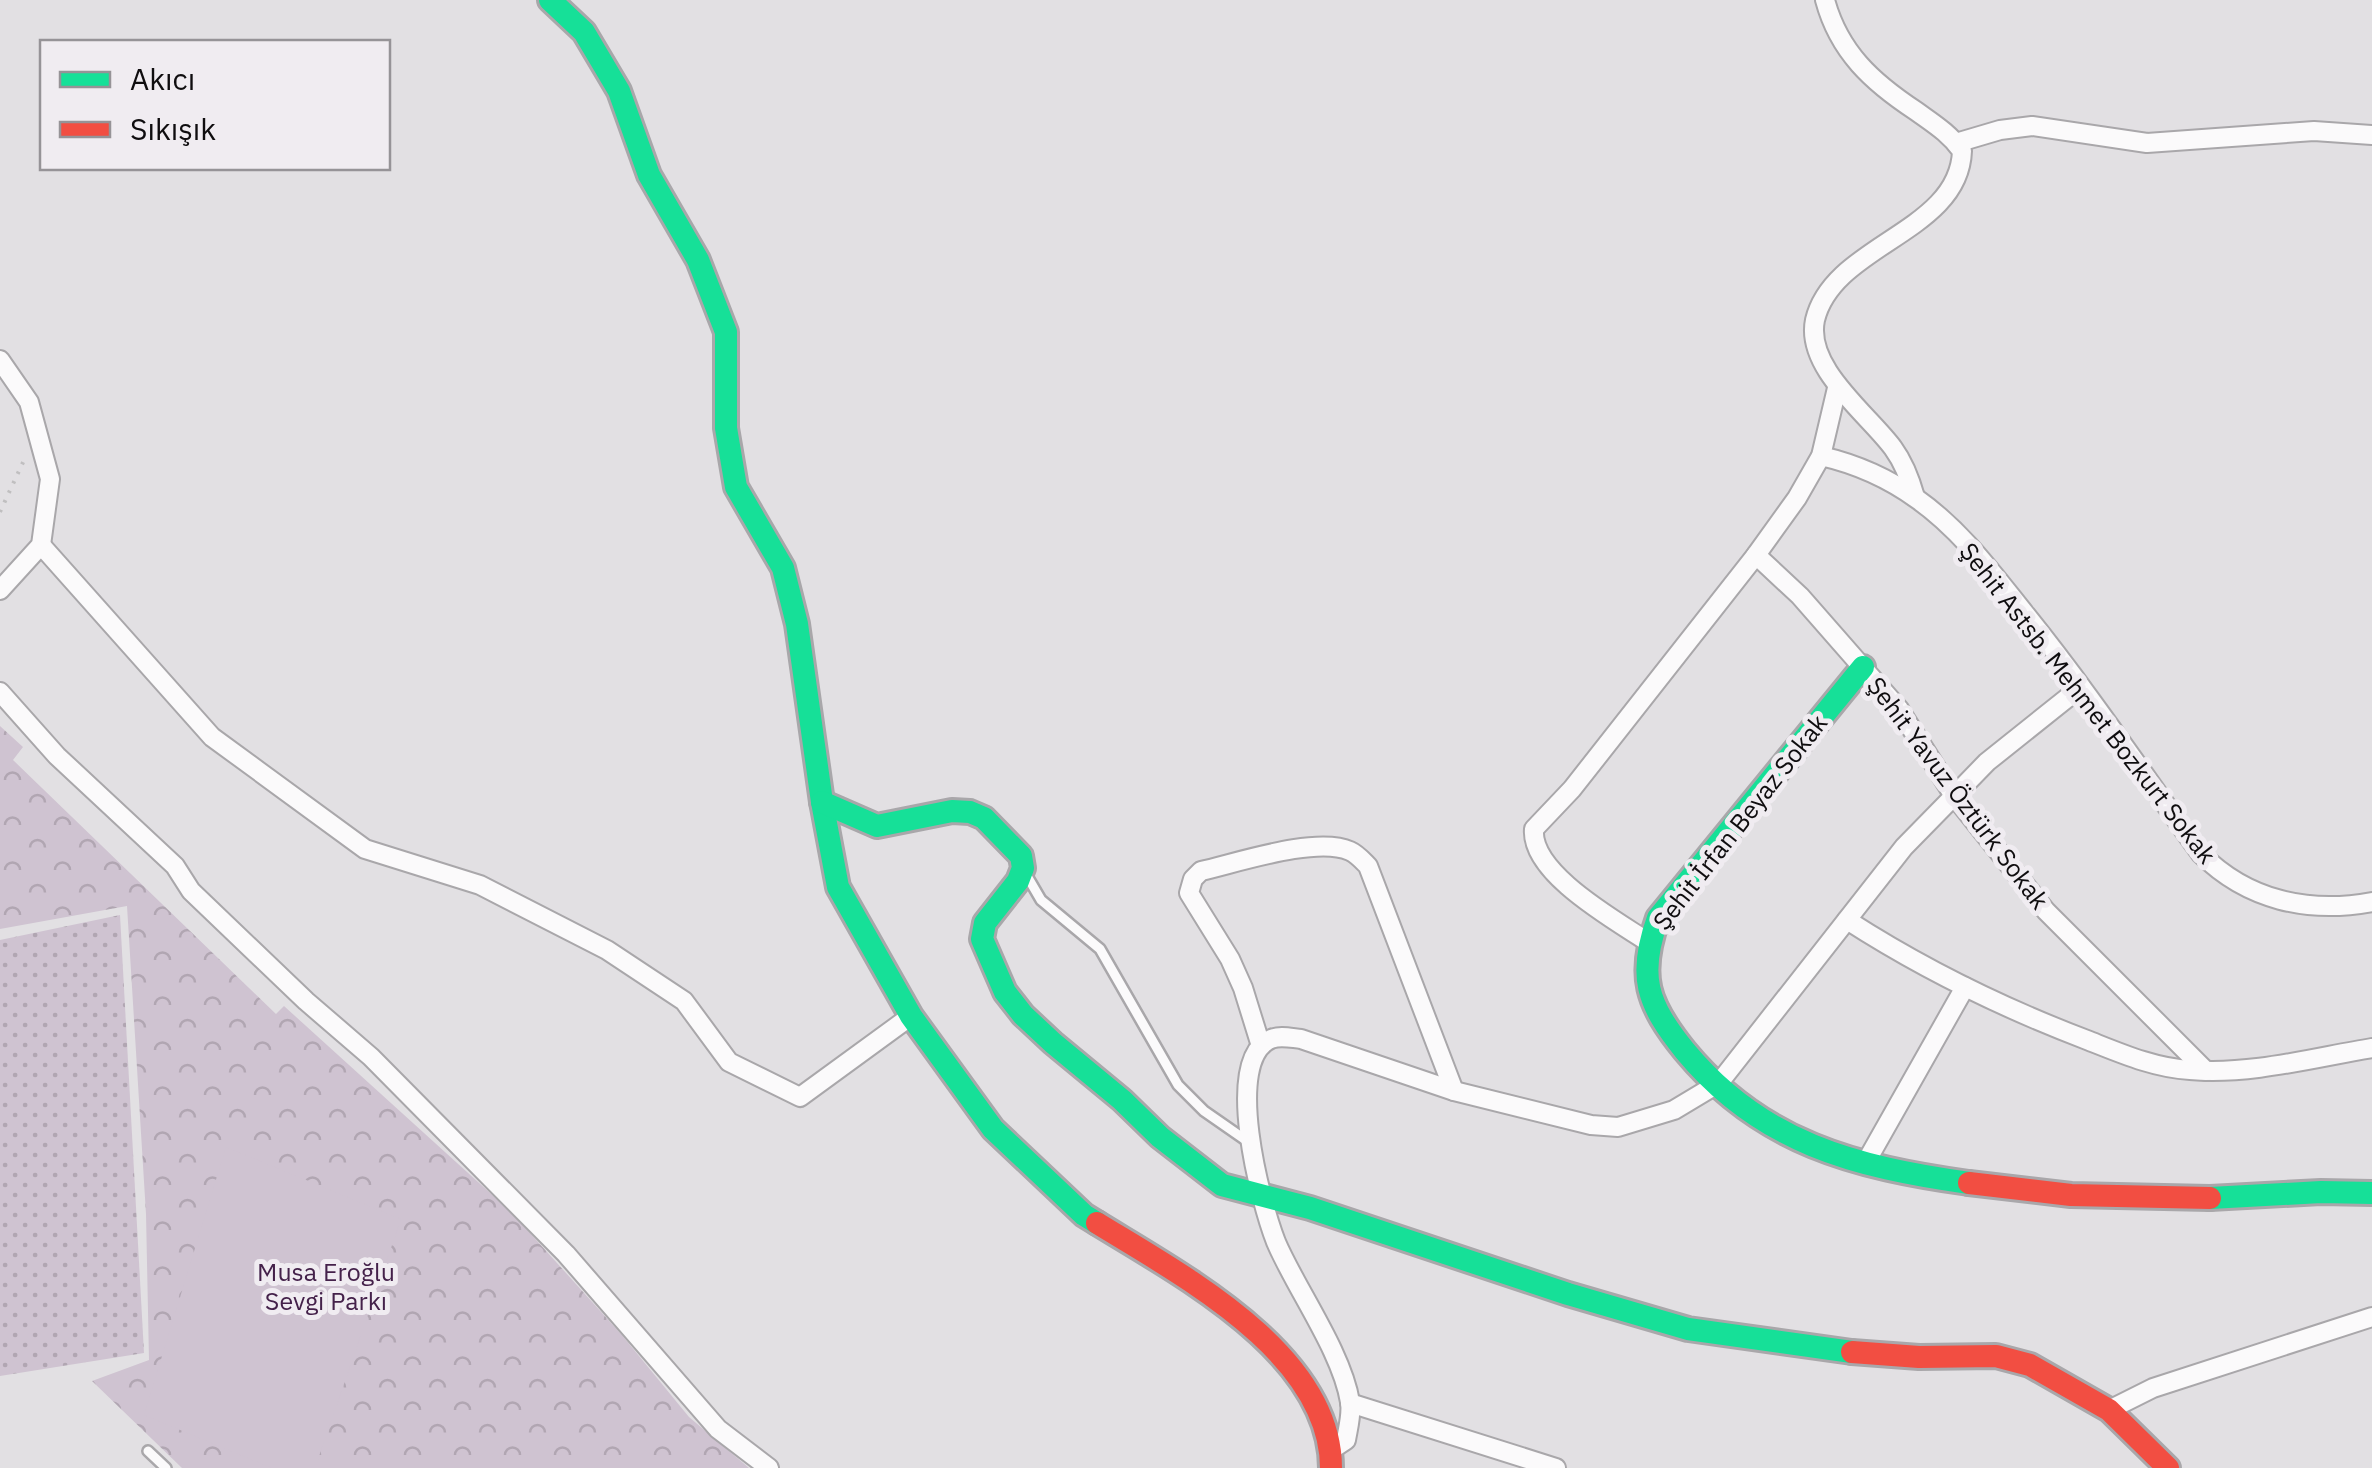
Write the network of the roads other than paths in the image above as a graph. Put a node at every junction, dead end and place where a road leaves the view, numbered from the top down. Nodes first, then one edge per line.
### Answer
1 (550, 0) edge
2 (1825, 0) edge
3 (2372, 135) edge
4 (1956, 143) junction
5 (0, 360) edge
6 (1837, 388) junction
7 (1821, 456) junction
8 (1915, 497) junction
9 (41, 545) junction
10 (1756, 555) junction
11 (0, 590) edge
12 (1863, 667) junction
13 (2080, 687) junction
14 (0, 692) edge
15 (1954, 796) junction
16 (822, 802) junction
17 (1023, 868) junction
18 (2372, 902) edge
19 (1848, 920) junction
20 (1648, 942) junction
21 (1966, 987) junction
22 (911, 1016) junction
23 (1261, 1046) junction
24 (2372, 1048) edge
25 (2206, 1071) junction
26 (1714, 1086) junction
27 (1454, 1090) junction
28 (1252, 1145) junction
29 (1866, 1162) junction
30 (2372, 1193) edge
31 (1264, 1197) junction
32 (2372, 1316) edge
33 (1350, 1403) junction
34 (2109, 1410) junction
35 (148, 1451) dead end
36 (1331, 1459) edge
37 (166, 1468) edge
38 (769, 1468) edge
39 (1556, 1468) edge
40 (2168, 1468) edge

1 - 16 street
2 - 4 street
3 - 4 street
4 - 6 street
5 - 9 street
6 - 7 street
6 - 8 street
7 - 8 street, Şehit Astsb. Mehmet Bozkurt Sokak
7 - 10 street
8 - 13 street, Şehit Astsb. Mehmet Bozkurt Sokak
9 - 11 street
9 - 22 street
10 - 12 street, Şehit Yavuz Öztürk Sokak
10 - 20 street
12 - 15 street, Şehit Yavuz Öztürk Sokak
12 - 20 street, Şehit İrfan Beyaz Sokak
13 - 15 street
13 - 18 street, Şehit Astsb. Mehmet Bozkurt Sokak
14 - 38 street
15 - 19 street
15 - 25 street, Şehit Yavuz Öztürk Sokak
16 - 17 street
16 - 22 street
17 - 28 lane
17 - 31 street
19 - 21 street
19 - 26 street
20 - 26 street, Şehit İrfan Beyaz Sokak
21 - 25 street
21 - 29 street
22 - 36 street
23 - 27 street
23 - 27 street
23 - 28 street
24 - 25 street
26 - 27 street
26 - 29 street, Şehit İrfan Beyaz Sokak
28 - 31 street
29 - 30 street, Şehit İrfan Beyaz Sokak
31 - 33 street
31 - 34 street
32 - 34 street
33 - 36 street
33 - 39 street
34 - 40 street
35 - 37 lane

